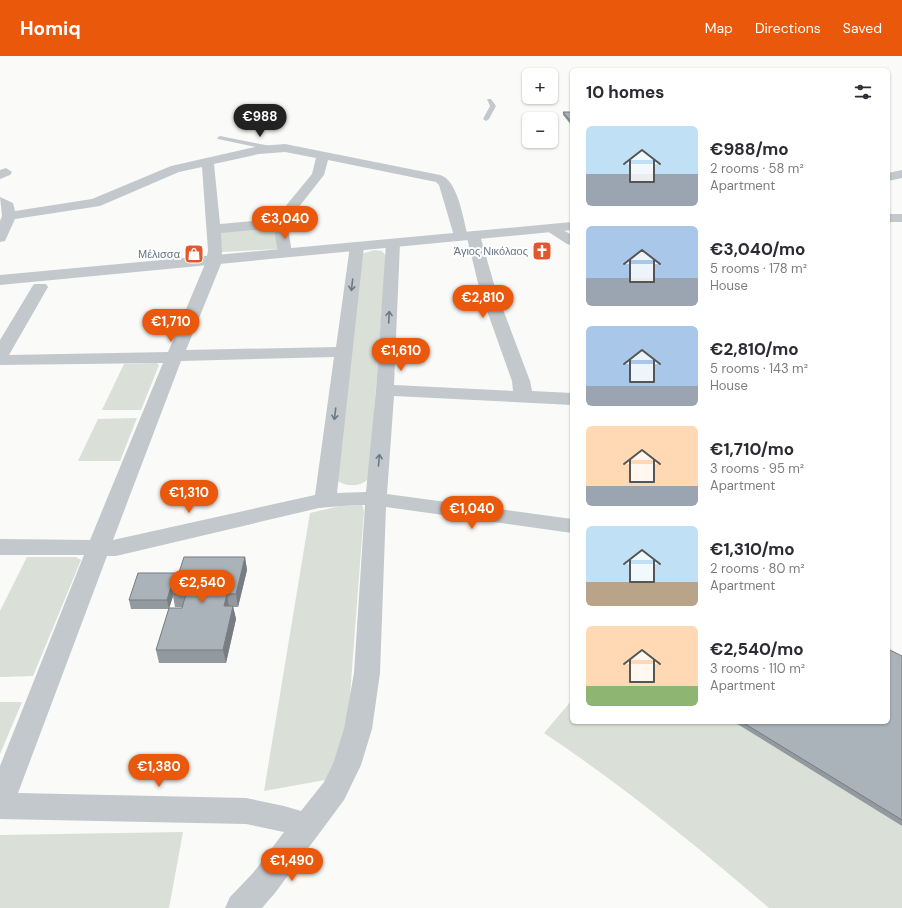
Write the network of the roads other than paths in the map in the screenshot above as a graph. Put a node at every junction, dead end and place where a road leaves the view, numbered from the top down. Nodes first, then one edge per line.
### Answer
1 (489, 100) dead end
2 (486, 119) dead end
3 (220, 138) dead end
4 (270, 148) junction
5 (323, 156) junction
6 (208, 161) junction
7 (902, 174) edge
8 (890, 177) edge
9 (0, 201) edge
10 (10, 216) junction
11 (890, 218) edge
12 (902, 218) edge
13 (280, 223) junction
14 (570, 226) edge
15 (552, 228) junction
16 (213, 229) junction
17 (467, 236) junction
18 (0, 238) edge
19 (570, 240) edge
20 (393, 243) junction
21 (357, 246) junction
22 (285, 254) junction
23 (214, 261) junction
24 (0, 280) edge
25 (40, 287) dead end
26 (343, 352) junction
27 (0, 355) edge
28 (174, 357) junction
29 (0, 360) edge
30 (384, 390) junction
31 (523, 397) junction
32 (570, 399) edge
33 (376, 499) junction
34 (325, 500) junction
35 (570, 526) edge
36 (0, 547) edge
37 (99, 549) junction
38 (0, 804) edge
39 (307, 827) junction
40 (241, 908) edge

1 - 2 lane
3 - 4 lane
4 - 5 street
4 - 6 street
5 - 13 street
5 - 17 street
6 - 10 street
6 - 16 street
7 - 8 street
9 - 10 street
10 - 18 street
11 - 12 street
13 - 16 street
13 - 22 street
14 - 15 street
15 - 17 street
15 - 19 street
16 - 23 street
17 - 20 street
17 - 31 street
20 - 21 street
30 -> 20 street
21 - 22 street
21 -> 26 street
22 - 23 street
23 - 24 street
23 - 28 street
25 - 27 street
26 - 28 street
26 -> 34 street
28 - 29 street
28 - 37 street
30 - 31 street
33 -> 30 street
31 - 32 street
33 - 34 street
33 - 35 street
33 - 39 street
34 - 37 street
36 - 37 street
37 - 38 street
38 - 39 street
39 - 40 street

